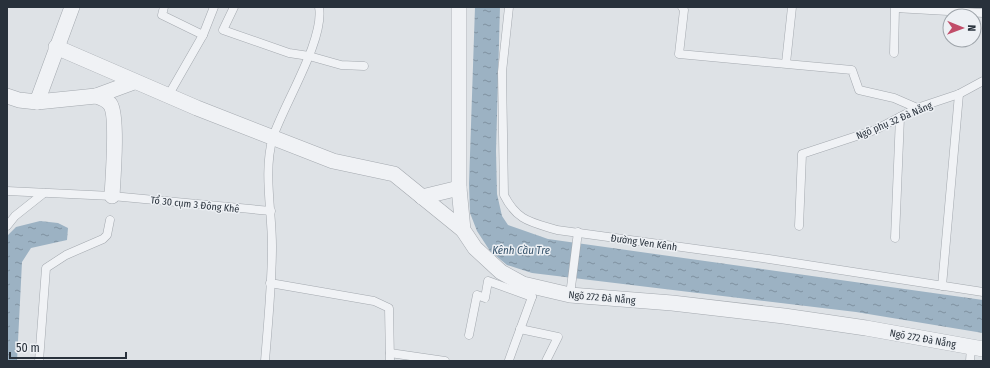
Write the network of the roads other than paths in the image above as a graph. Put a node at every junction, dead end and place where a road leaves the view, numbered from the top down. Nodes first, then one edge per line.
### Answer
1 (72, 7) edge
2 (164, 7) edge
3 (214, 7) edge
4 (234, 7) edge
5 (319, 7) edge
6 (459, 7) edge
7 (509, 7) edge
8 (682, 7) edge
9 (792, 7) edge
10 (983, 13) edge
11 (203, 35) junction
12 (56, 47) junction
13 (894, 53) dead end
14 (309, 56) junction
15 (786, 63) junction
16 (364, 66) dead end
17 (983, 80) edge
18 (134, 82) junction
19 (959, 94) junction
20 (7, 96) edge
21 (96, 96) junction
22 (168, 96) junction
23 (37, 102) junction
24 (917, 108) junction
25 (900, 117) junction
26 (273, 138) junction
27 (459, 188) junction
28 (7, 190) edge
29 (44, 193) junction
30 (112, 196) junction
31 (422, 197) junction
32 (271, 211) junction
33 (110, 220) dead end
34 (7, 226) edge
35 (799, 226) dead end
36 (463, 230) junction
37 (577, 235) junction
38 (895, 238) dead end
39 (270, 283) junction
40 (522, 284) junction
41 (942, 286) junction
42 (570, 289) junction
43 (983, 292) edge
44 (532, 297) junction
45 (520, 329) junction
46 (469, 335) dead end
47 (975, 352) edge
48 (390, 357) edge
49 (509, 360) dead end
50 (39, 361) edge
51 (265, 361) edge
52 (445, 361) edge
53 (546, 361) edge

1 - 12 street
2 - 11 lane
3 - 11 lane
4 - 14 lane
5 - 14 lane
6 - 27 street, Ngõ 272 Đà Nẵng
7 - 37 lane, Đường Ven Kênh
8 - 15 lane
9 - 15 lane
10 - 13 lane
11 - 22 lane
12 - 18 street
12 - 23 street
14 - 16 lane
14 - 26 lane
15 - 24 lane
17 - 19 lane, Ngõ phụ 32 Đà Nẵng
18 - 21 street
18 - 22 street
19 - 24 lane, Ngõ phụ 32 Đà Nẵng
19 - 41 lane
20 - 23 street
21 - 23 street
21 - 30 street
22 - 26 street
24 - 25 lane, Ngõ phụ 32 Đà Nẵng
25 - 35 lane, Ngõ phụ 32 Đà Nẵng
25 - 38 lane
26 - 31 street
26 - 32 lane
27 - 31 street
27 - 36 street, Ngõ 272 Đà Nẵng
28 - 29 lane, Tổ 30 cụm 3 Đông Khê
29 - 30 lane, Tổ 30 cụm 3 Đông Khê
29 - 34 lane
30 - 32 lane, Tổ 30 cụm 3 Đông Khê
31 - 36 street
32 - 39 lane
33 - 50 lane
36 - 40 street, Ngõ 272 Đà Nẵng
37 - 41 lane, Đường Ven Kênh
37 - 42 lane
39 - 48 lane
39 - 51 lane
40 - 42 street, Ngõ 272 Đà Nẵng
40 - 44 lane
41 - 43 lane, Đường Ven Kênh
42 - 47 street, Ngõ 272 Đà Nẵng
44 - 45 lane
44 - 46 lane
45 - 49 lane
45 - 53 lane
48 - 52 lane

